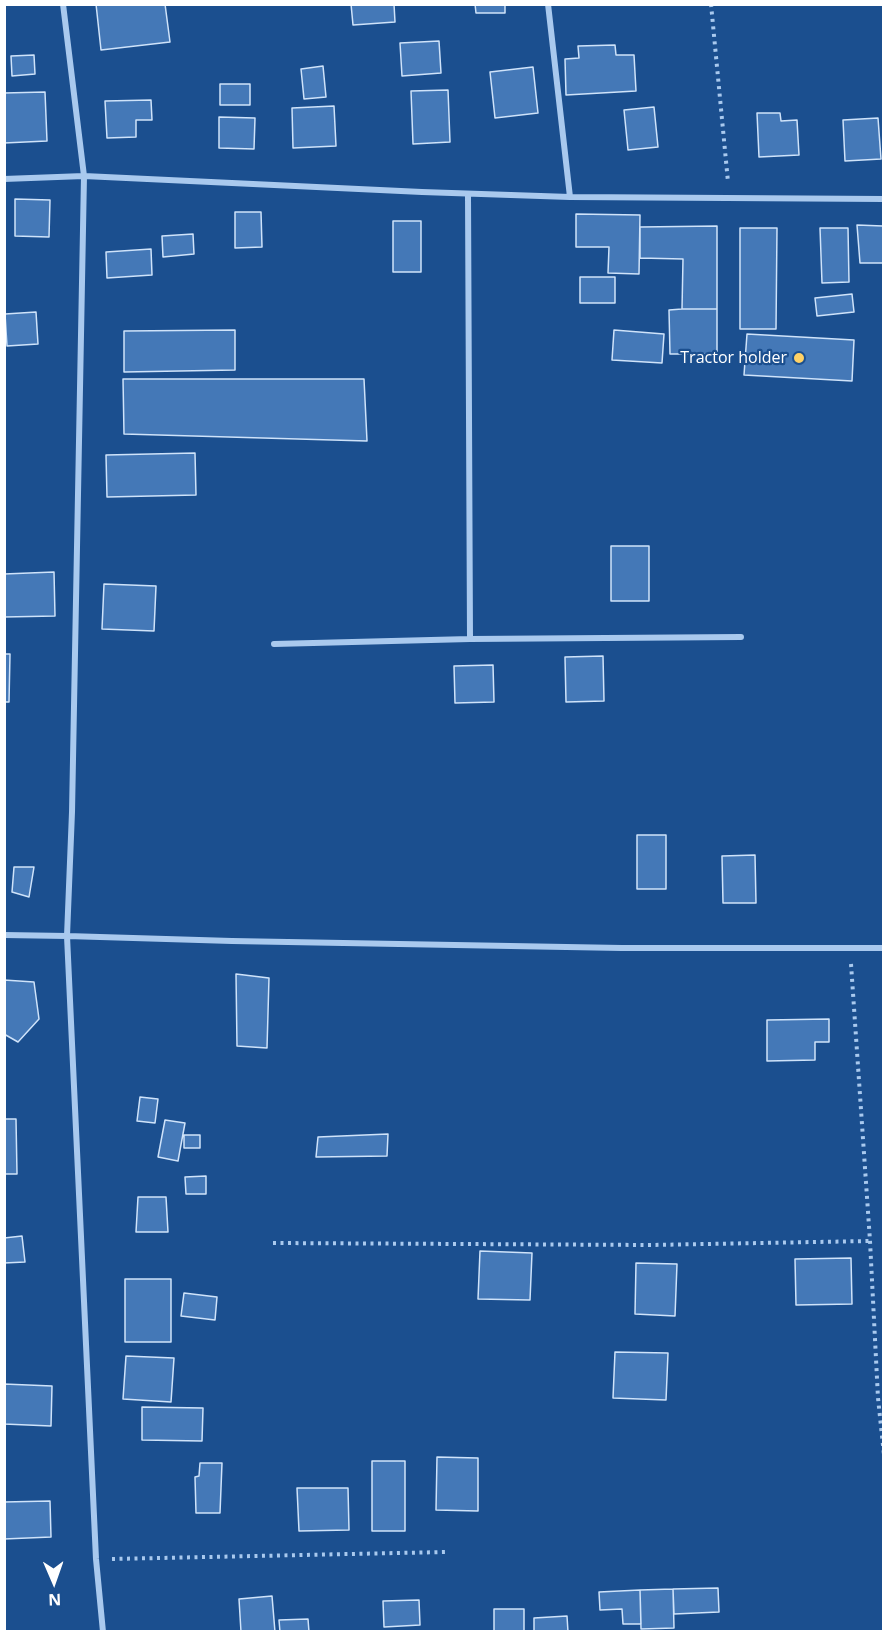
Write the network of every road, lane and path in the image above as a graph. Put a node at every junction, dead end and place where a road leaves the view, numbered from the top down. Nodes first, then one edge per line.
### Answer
1 (63, 4) edge
2 (548, 4) edge
3 (711, 4) edge
4 (84, 176) junction
5 (4, 179) edge
6 (468, 194) junction
7 (570, 197) junction
8 (730, 198) junction
9 (884, 199) edge
10 (741, 637) dead end
11 (470, 639) junction
12 (274, 644) dead end
13 (4, 935) edge
14 (67, 936) junction
15 (850, 948) junction
16 (884, 948) edge
17 (870, 1241) junction
18 (273, 1243) dead end
19 (881, 1398) edge
20 (884, 1455) edge
21 (445, 1552) dead end
22 (96, 1559) junction
23 (103, 1632) edge

1 - 4 street
2 - 7 street
3 - 8 path
4 - 5 street
4 - 6 street
4 - 14 street
6 - 7 street
6 - 11 street
7 - 8 street
8 - 9 street
10 - 11 street
11 - 12 street
13 - 14 street
14 - 15 street
14 - 22 street
15 - 16 street
15 - 17 path
17 - 18 path
17 - 19 path
19 - 20 path
21 - 22 path
22 - 23 street

